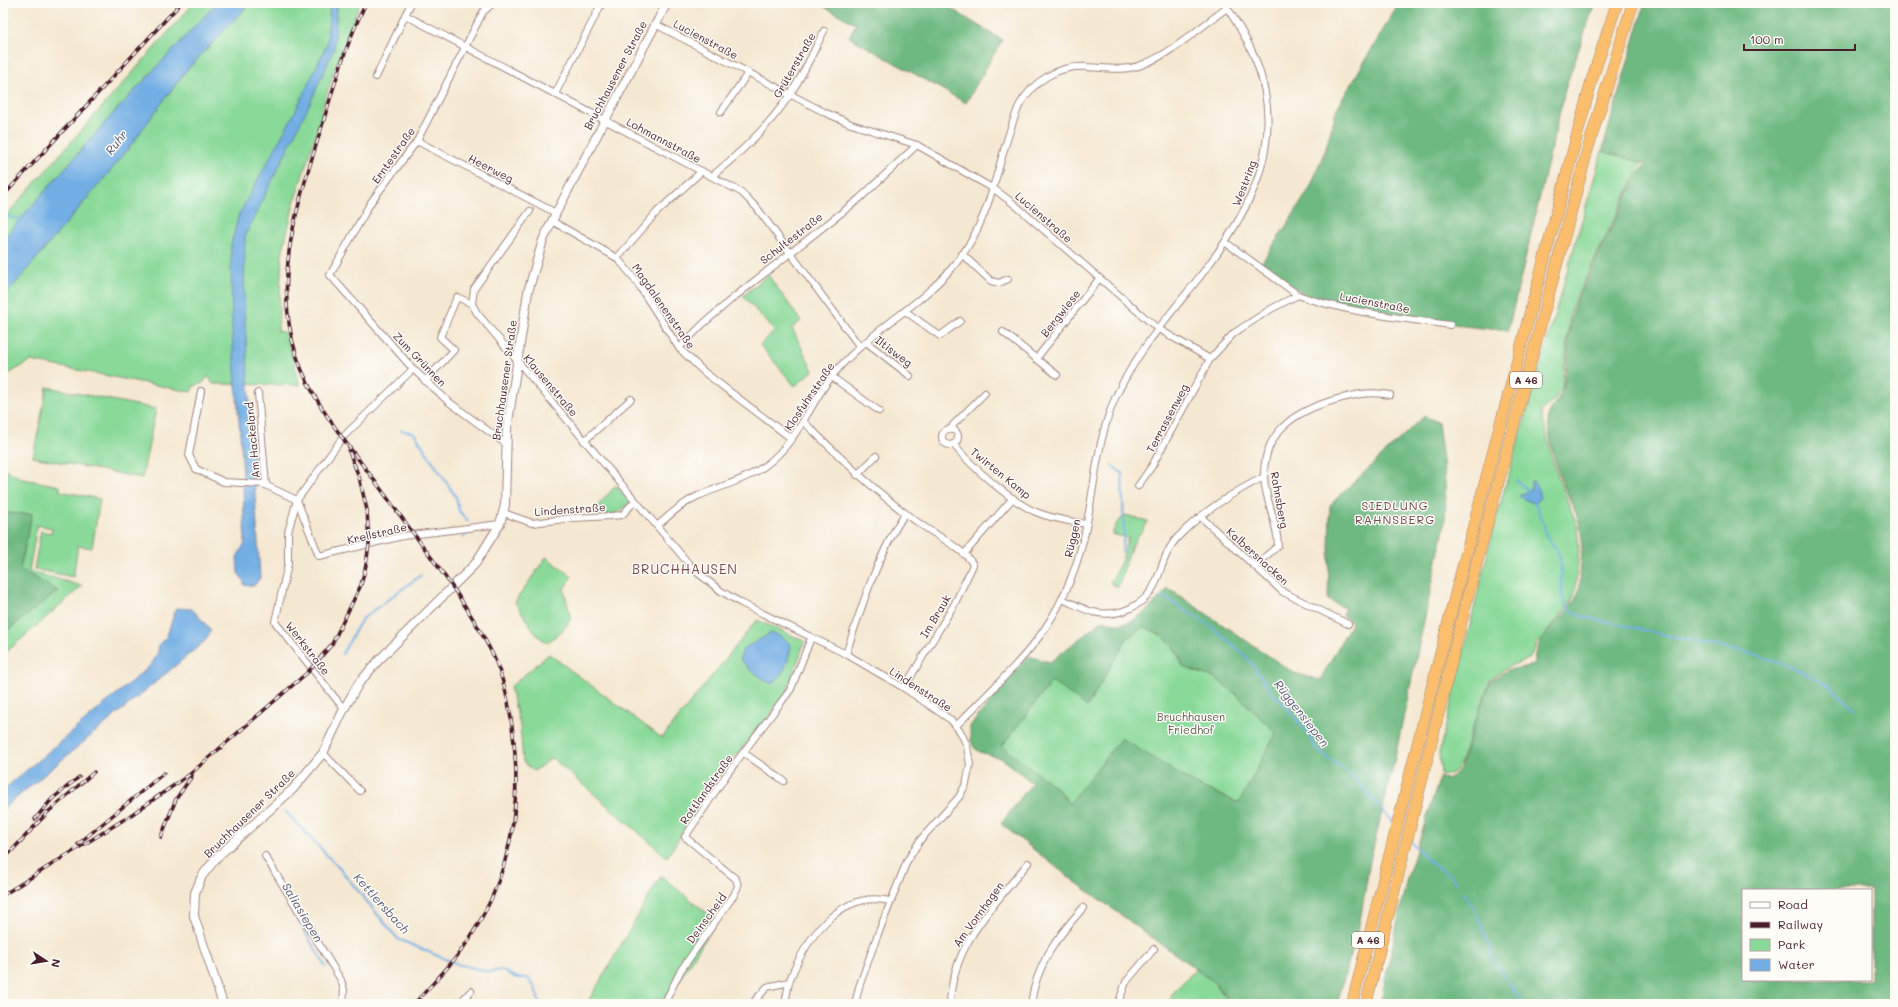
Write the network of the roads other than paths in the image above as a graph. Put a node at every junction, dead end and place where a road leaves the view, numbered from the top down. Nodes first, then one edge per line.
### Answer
1 (411, 3) edge
2 (493, 3) edge
3 (602, 3) edge
4 (667, 3) edge
5 (1616, 3) edge
6 (1633, 3) edge
7 (1225, 5) edge
8 (405, 14) junction
9 (655, 24) junction
10 (824, 31) dead end
11 (466, 47) junction
12 (748, 73) junction
13 (376, 77) dead end
14 (555, 94) junction
15 (790, 95) junction
16 (721, 112) dead end
17 (604, 120) junction
18 (417, 141) junction
19 (917, 145) junction
20 (702, 171) junction
21 (712, 176) junction
22 (994, 189) junction
23 (530, 211) dead end
24 (556, 213) junction
25 (552, 221) junction
26 (1225, 242) junction
27 (789, 252) junction
28 (962, 254) junction
29 (617, 258) junction
30 (330, 275) joint
31 (1008, 279) dead end
32 (1099, 279) junction
33 (1298, 295) junction
34 (472, 304) junction
35 (904, 311) junction
36 (960, 321) dead end
37 (1450, 325) dead end
38 (1157, 328) junction
39 (1003, 332) dead end
40 (866, 342) junction
41 (860, 347) junction
42 (679, 348) junction
43 (1036, 359) junction
44 (1210, 359) junction
45 (517, 360) junction
46 (413, 369) junction
47 (1057, 375) dead end
48 (910, 376) dead end
49 (832, 377) junction
50 (425, 381) junction
51 (201, 391) dead end
52 (258, 393) dead end
53 (985, 393) dead end
54 (1390, 395) dead end
55 (631, 399) dead end
56 (879, 411) dead end
57 (804, 422) junction
58 (952, 430) junction
59 (792, 439) junction
60 (584, 441) junction
61 (506, 444) junction
62 (953, 444) junction
63 (876, 456) dead end
64 (857, 475) junction
65 (1264, 477) junction
66 (264, 484) junction
67 (1138, 486) dead end
68 (1013, 498) junction
69 (297, 500) junction
70 (635, 501) junction
71 (504, 513) junction
72 (904, 513) junction
73 (1201, 517) junction
74 (500, 524) junction
75 (1086, 524) junction
76 (656, 526) junction
77 (964, 554) junction
78 (1254, 566) junction
79 (1062, 599) junction
80 (1348, 624) dead end
81 (811, 638) junction
82 (846, 654) junction
83 (904, 688) junction
84 (344, 709) junction
85 (956, 726) junction
86 (323, 753) junction
87 (744, 753) junction
88 (784, 781) dead end
89 (360, 791) dead end
90 (685, 837) joint
91 (265, 856) dead end
92 (1028, 863) dead end
93 (890, 901) junction
94 (1083, 908) dead end
95 (1154, 949) dead end
96 (789, 982) junction
97 (471, 992) dead end
98 (223, 1004) edge
99 (343, 1004) edge
100 (459, 1004) edge
101 (664, 1004) edge
102 (752, 1004) edge
103 (785, 1004) edge
104 (855, 1004) edge
105 (950, 1004) edge
106 (1031, 1004) edge
107 (1118, 1004) edge
108 (1352, 1004) edge
109 (1366, 1004) edge

1 - 8 street
2 - 11 street, Erntestraße
3 - 14 street
4 - 9 street, Bruchhausener Straße
5 - 108 highway, A 46
6 - 109 highway, A 46
7 - 22 street, Klosfuhrstraße
7 - 26 street, Westring
8 - 11 street, Lohmannstraße
8 - 13 street
9 - 12 street, Lucienstraße
9 - 17 street, Bruchhausener Straße
10 - 15 street, Grüterstraße
11 - 14 street, Lohmannstraße
11 - 18 street, Erntestraße
12 - 15 street, Lucienstraße
12 - 16 street
14 - 17 street, Lohmannstraße
15 - 19 street, Lucienstraße
15 - 21 street, Grüterstraße
17 - 20 street, Lohmannstraße
17 - 24 street, Bruchhausener Straße
18 - 24 street, Heerweg
18 - 30 street, Erntestraße
19 - 22 street, Lucienstraße
19 - 27 street, Schultestraße
20 - 21 street, Lohmannstraße
20 - 29 street
21 - 27 street, Lohmannstraße
22 - 28 street, Klosfuhrstraße
22 - 32 street, Lucienstraße
23 - 34 street
24 - 25 street, Bruchhausener Straße
25 - 29 street, Magdalenenstraße
25 - 45 street, Bruchhausener Straße
26 - 33 street, Lucienstraße
26 - 38 street, Westring
27 - 41 street, Lohmannstraße
27 - 42 street, Schultestraße
28 - 31 street
28 - 35 street, Klosfuhrstraße
29 - 42 street, Magdalenenstraße
30 - 46 street, Zum Grünnen
32 - 38 street, Lucienstraße
32 - 43 street, Bergwiese
33 - 37 street, Lucienstraße
33 - 44 street
34 - 45 street, Klausenstraße
34 - 50 street
35 - 36 street
35 - 40 street, Klosfuhrstraße
38 - 44 street, Lucienstraße
38 - 75 street, Rüggen
39 - 43 street
40 - 41 street, Klosfuhrstraße
40 - 48 street, Iltisweg
41 - 49 street, Klosfuhrstraße
42 - 59 street, Magdalenenstraße
43 - 47 street
44 - 67 street, Terrassenweg
45 - 60 street, Klausenstraße
45 - 61 street, Bruchhausener Straße
46 - 50 street, Zum Grünnen
46 - 69 street
49 - 56 street
49 - 57 street, Klosfuhrstraße
50 - 61 street, Zum Grünnen
51 - 66 street, Am Hackeland
52 - 66 street, Am Hackeland
53 - 58 street
54 - 65 street, Rahnsberg
55 - 60 street
57 - 59 street, Klosfuhrstraße
57 - 64 street
58 - 62 street
58 - 62 street
59 - 76 street, Klosfuhrstraße
60 - 70 street, Klausenstraße
61 - 71 street, Bruchhausener Straße
62 - 68 street, Twirten Kamp
63 - 64 street
64 - 72 street
65 - 73 street
65 - 78 street, Rahnsberg
66 - 69 street, Am Hackeland
68 - 75 street, Twirten Kamp
68 - 77 street
69 - 74 street, Krellstraße
69 - 84 street, Werkstraße
70 - 71 street, Lindenstraße
70 - 76 street, Klausenstraße
71 - 74 street, Bruchhausener Straße
72 - 77 street
72 - 82 street
73 - 78 street, Kalbersnacken
73 - 79 street
74 - 84 street, Bruchhausener Straße
75 - 79 street, Rüggen
76 - 81 street, Lindenstraße
77 - 83 street, Im Brauk
78 - 80 street, Kalbersnacken
79 - 85 street, Rüggen
81 - 82 street, Lindenstraße
81 - 87 street, Rottlandstraße
82 - 83 street, Lindenstraße
83 - 85 street, Lindenstraße
84 - 86 street, Bruchhausener Straße
85 - 93 street, Lindenstraße
86 - 89 street
86 - 98 street, Bruchhausener Straße
87 - 88 street, Rottlandstraße
87 - 90 street, Rottlandstraße
90 - 101 street, Deinscheid
91 - 99 street
92 - 105 street, Am Vornhagen
93 - 96 street
93 - 104 street, Lindenstraße
94 - 106 street
95 - 107 street
96 - 102 street
96 - 103 street
97 - 100 street

